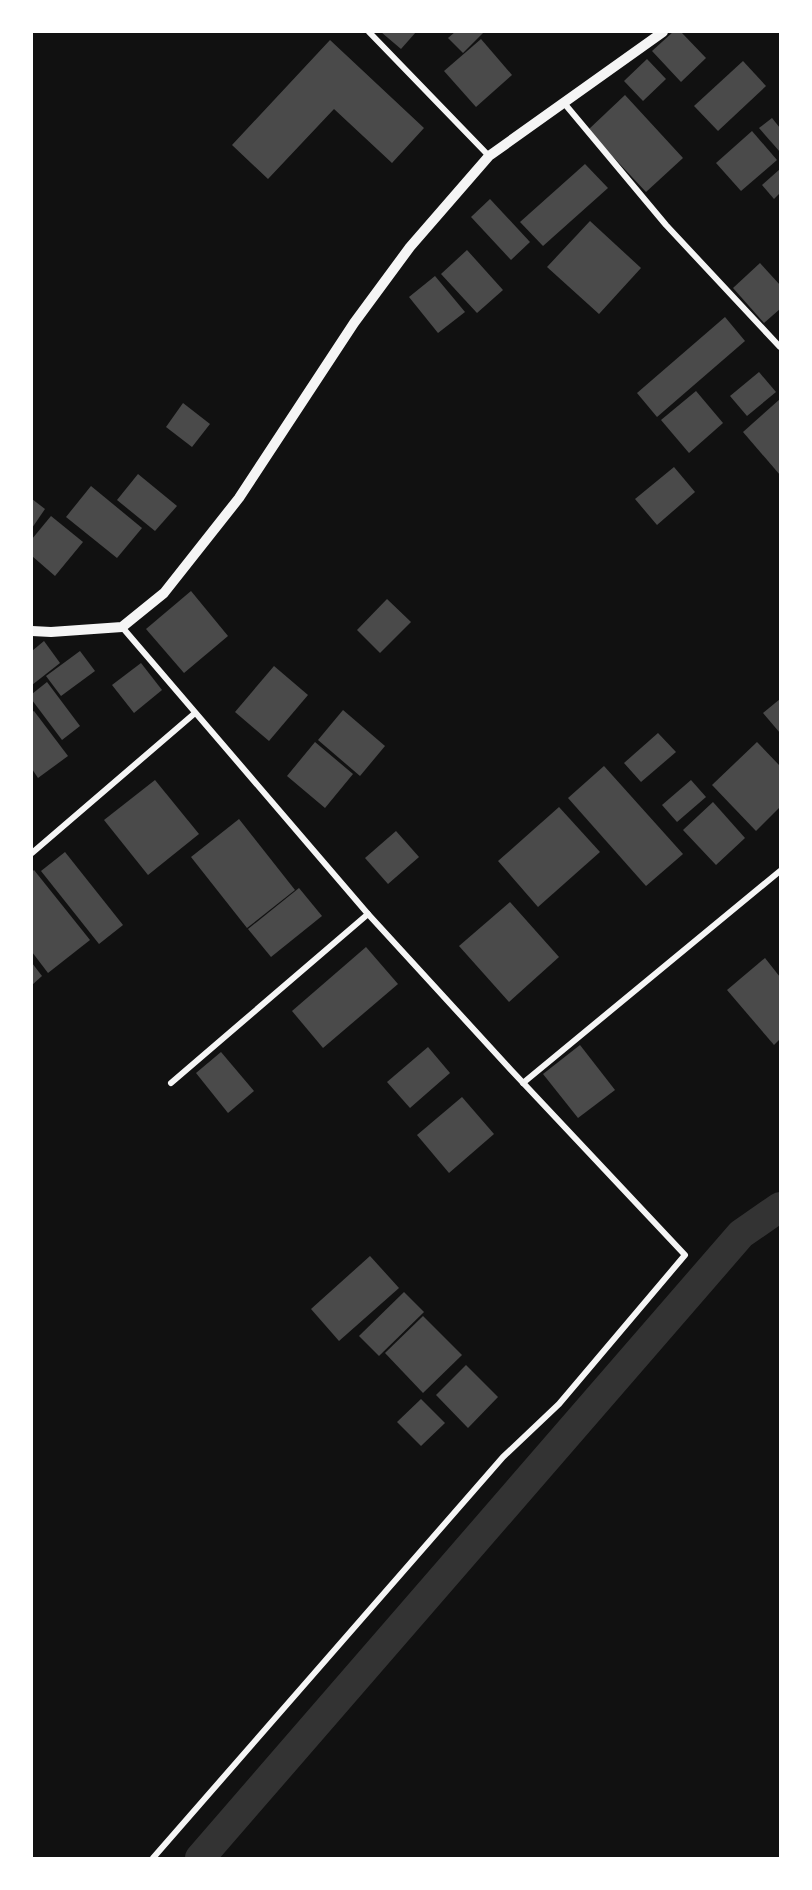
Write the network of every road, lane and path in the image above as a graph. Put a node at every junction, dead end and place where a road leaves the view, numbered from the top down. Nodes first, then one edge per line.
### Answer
1 (369, 32) edge
2 (663, 32) edge
3 (564, 103) junction
4 (489, 156) junction
5 (780, 347) edge
6 (122, 627) junction
7 (32, 631) edge
8 (195, 713) junction
9 (32, 853) edge
10 (780, 871) edge
11 (368, 914) junction
12 (171, 1083) dead end
13 (523, 1083) junction
14 (153, 1858) edge

1 - 4 street
2 - 3 street
3 - 4 street
3 - 5 street
4 - 6 street
6 - 7 street
6 - 8 street
8 - 9 street
8 - 11 street
10 - 13 street
11 - 12 street
11 - 13 street
13 - 14 street

